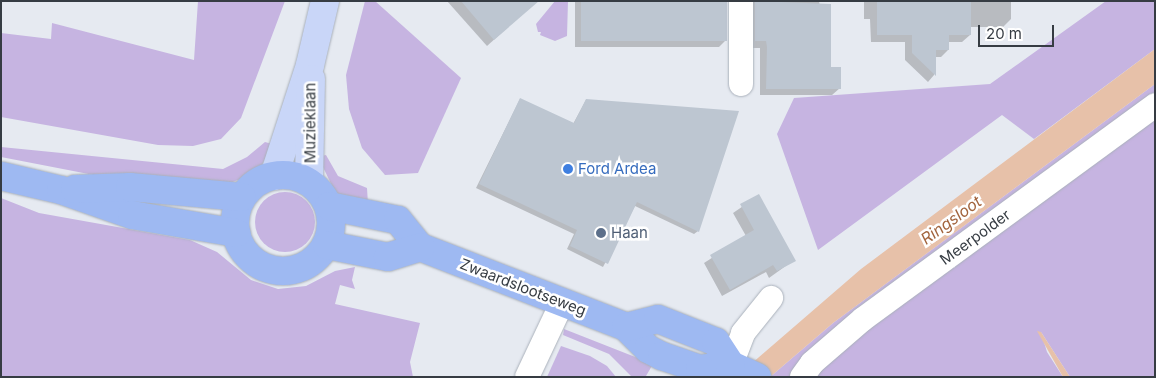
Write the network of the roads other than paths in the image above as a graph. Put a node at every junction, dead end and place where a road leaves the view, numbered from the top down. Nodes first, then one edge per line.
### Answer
1 (325, 1) edge
2 (741, 1) edge
3 (310, 65) junction
4 (741, 84) dead end
5 (1155, 105) edge
6 (1, 176) edge
7 (274, 176) junction
8 (309, 182) junction
9 (61, 190) junction
10 (242, 197) junction
11 (329, 206) junction
12 (236, 233) junction
13 (326, 245) junction
14 (420, 247) junction
15 (771, 298) dead end
16 (562, 301) junction
17 (742, 370) edge
18 (527, 377) edge
19 (802, 377) edge

1 - 3 street, Muzieklaan
2 - 4 street
3 - 7 street, Muzieklaan
3 - 8 street, Muzieklaan
5 - 19 street, Meerpolder
6 - 9 main road
7 - 8 main road
7 - 10 main road
8 - 11 main road
9 - 10 main road
9 - 12 main road
10 - 12 main road
11 - 13 main road
11 - 14 main road
12 - 13 main road
13 - 14 main road
14 - 16 main road, Zwaardslootseweg
15 - 17 street
16 - 17 main road, Zwaardslootseweg
16 - 18 street

